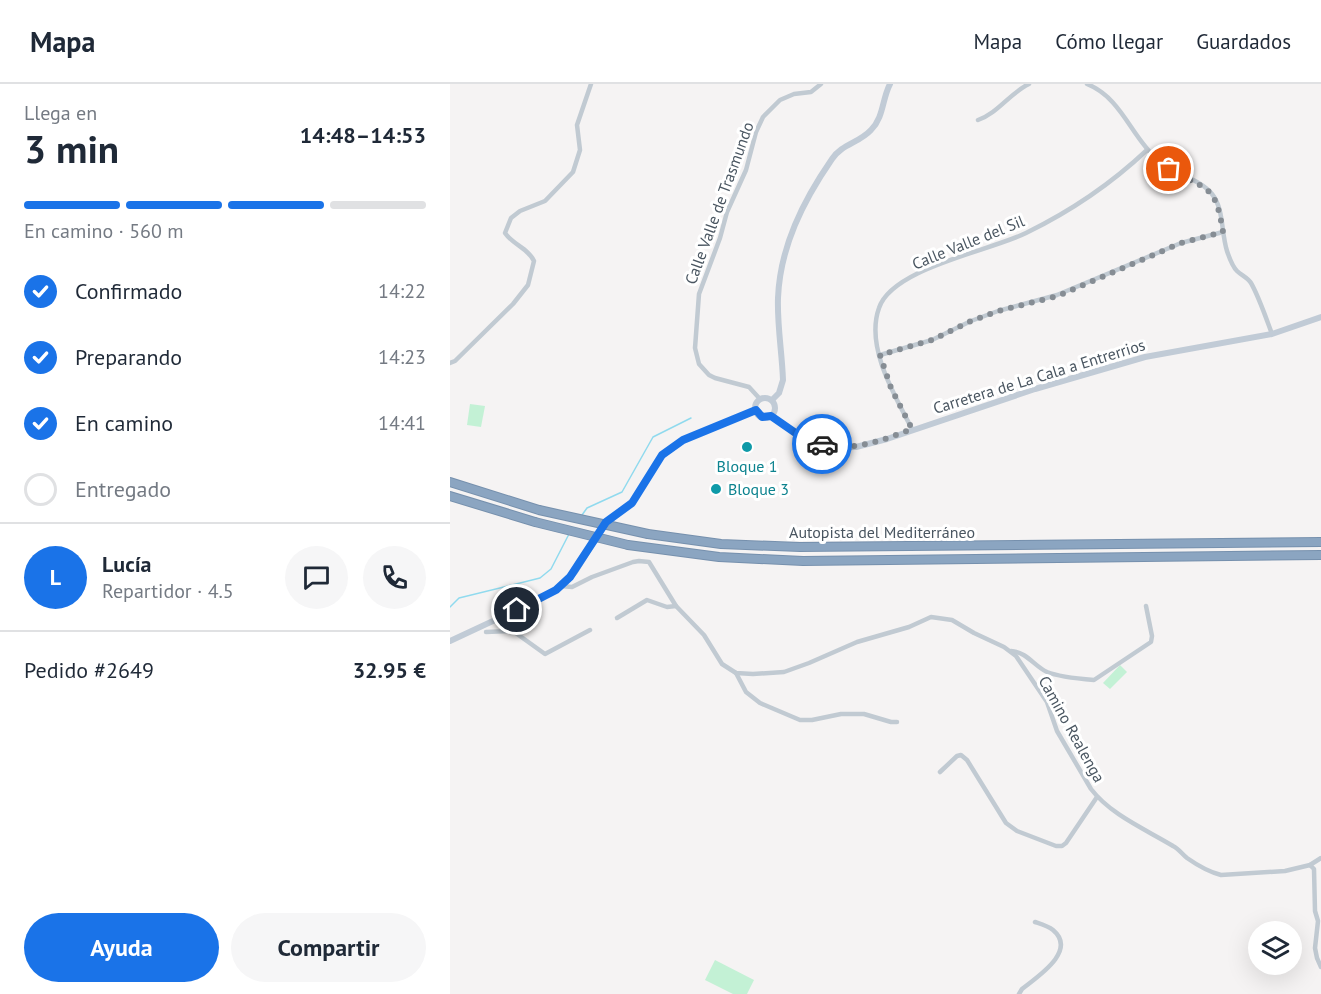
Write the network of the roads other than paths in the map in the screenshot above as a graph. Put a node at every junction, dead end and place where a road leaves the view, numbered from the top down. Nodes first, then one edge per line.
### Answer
1 (591, 84) edge
2 (821, 84) edge
3 (890, 84) edge
4 (1029, 84) edge
5 (1087, 84) edge
6 (978, 120) dead end
7 (1147, 150) junction
8 (1223, 232) junction
9 (1321, 317) edge
10 (1272, 334) junction
11 (880, 355) junction
12 (450, 363) edge
13 (760, 399) junction
14 (772, 400) junction
15 (756, 410) junction
16 (771, 416) junction
17 (912, 429) junction
18 (450, 482) edge
19 (450, 496) edge
20 (1321, 542) edge
21 (1321, 555) edge
22 (561, 586) junction
23 (676, 606) junction
24 (1146, 606) dead end
25 (617, 618) dead end
26 (590, 630) dead end
27 (486, 632) dead end
28 (450, 641) edge
29 (1011, 651) junction
30 (736, 673) junction
31 (897, 722) dead end
32 (940, 772) dead end
33 (1097, 797) junction
34 (1320, 858) edge
35 (1310, 865) junction
36 (1035, 922) dead end
37 (1321, 967) edge
38 (1019, 994) edge

1 - 12 street
2 - 13 street, Calle Valle de Trasmundo
3 - 14 street
4 - 6 street
5 - 7 street
7 - 8 street
7 - 11 street, Calle Valle del Sil
8 - 10 street
8 - 11 street
9 - 10 street, Carretera de La Cala a Entrerrios
10 - 17 street, Carretera de La Cala a Entrerrios
11 - 17 street, Calle Valle del Sil
13 - 14 street
13 - 15 street
14 - 16 street
15 - 16 street
15 - 22 street
16 - 17 street, Carretera de La Cala a Entrerrios
18 - 20 highway, Autopista del Mediterráneo, bridge
19 - 21 highway, Autopista del Mediterráneo, bridge
22 - 23 street
22 - 28 street
23 - 25 street
23 - 30 street
24 - 29 street
26 - 27 street
29 - 30 street, Camino Realenga
29 - 33 street, Camino Realenga
30 - 31 street
32 - 33 street
33 - 35 street, Camino Realenga
34 - 35 street
35 - 37 street
36 - 38 street

